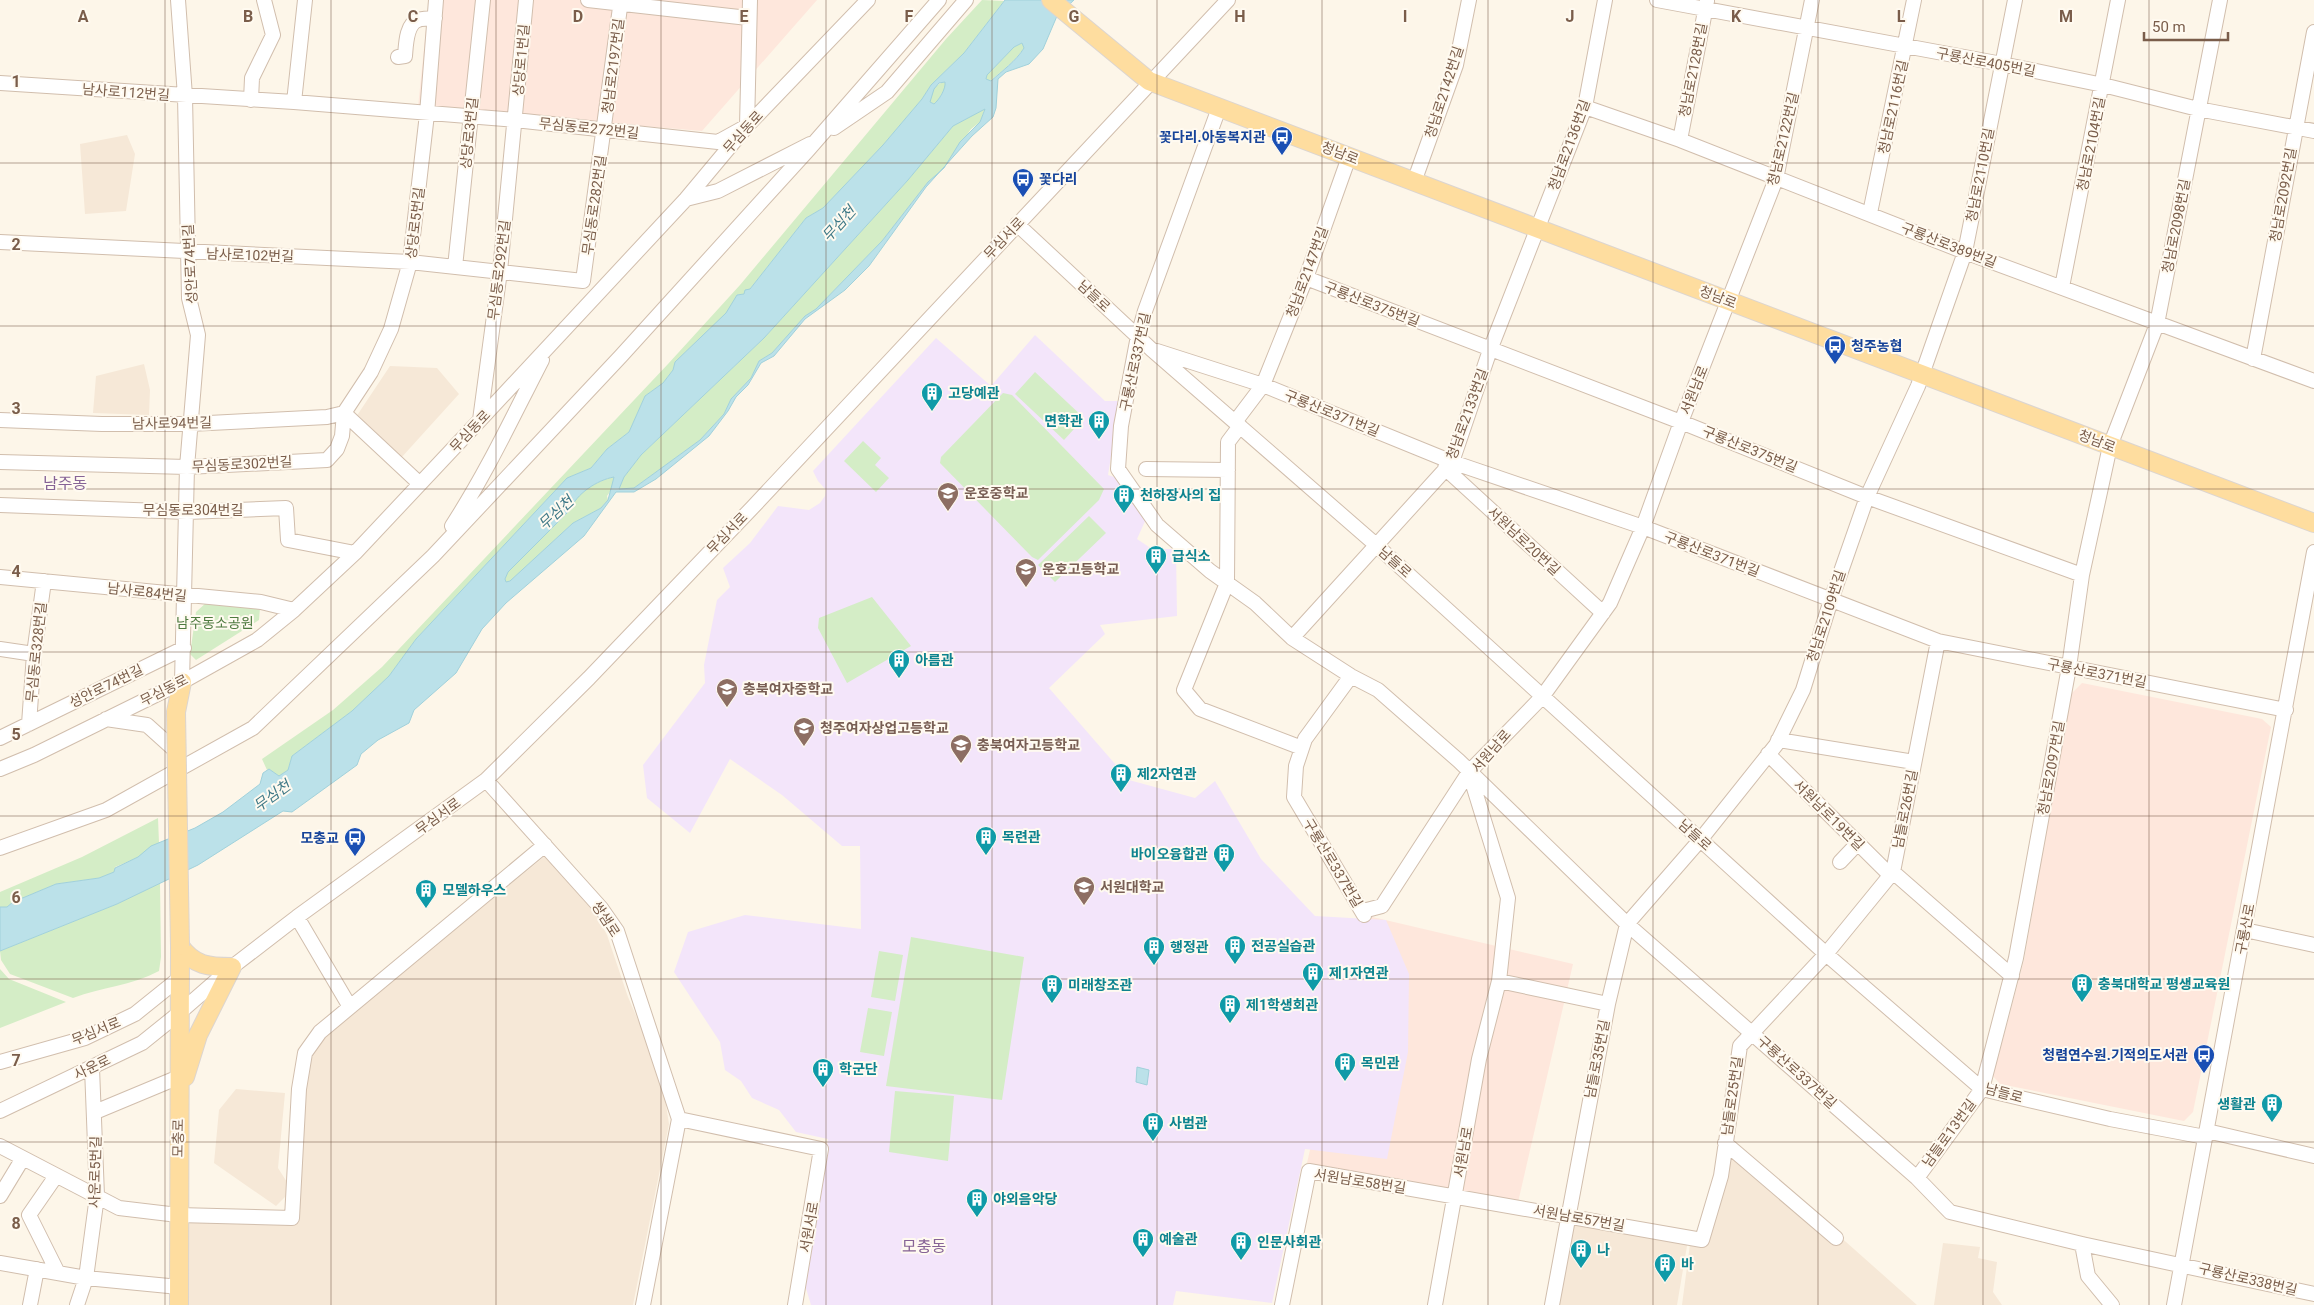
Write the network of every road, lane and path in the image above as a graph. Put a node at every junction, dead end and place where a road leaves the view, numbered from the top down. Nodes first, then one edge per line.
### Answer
1 (178, 0) edge
2 (264, 0) edge
3 (305, 0) edge
4 (436, 0) edge
5 (483, 0) edge
6 (526, 0) edge
7 (588, 0) edge
8 (750, 0) edge
9 (868, 0) edge
10 (939, 0) edge
11 (966, 0) edge
12 (1051, 0) edge
13 (1228, 0) edge
14 (1469, 0) edge
15 (1605, 0) edge
16 (1657, 0) edge
17 (1812, 0) edge
18 (1914, 0) edge
19 (2015, 0) edge
20 (2118, 0) edge
21 (2220, 0) edge
22 (621, 1) edge
23 (1706, 4) edge
24 (435, 18) junction
25 (748, 18) junction
26 (1806, 29) junction
27 (2314, 32) edge
28 (1906, 47) junction
29 (398, 57) dead end
30 (2002, 64) junction
31 (1150, 81) junction
32 (0, 83) edge
33 (2103, 85) junction
34 (185, 96) junction
35 (251, 100) junction
36 (294, 102) junction
37 (1585, 107) junction
38 (1219, 108) junction
39 (2198, 108) junction
40 (427, 114) junction
41 (471, 117) junction
42 (515, 120) junction
43 (747, 126) junction
44 (2295, 127) junction
45 (605, 130) junction
46 (2314, 131) edge
47 (817, 140) junction
48 (1680, 140) junction
49 (1349, 157) junction
50 (1776, 179) junction
51 (1414, 182) junction
52 (686, 199) junction
53 (1870, 213) junction
54 (1017, 224) junction
55 (1538, 229) junction
56 (0, 242) edge
57 (188, 252) junction
58 (1965, 252) junction
59 (410, 262) junction
60 (455, 267) junction
61 (500, 272) junction
62 (1306, 278) junction
63 (583, 281) junction
64 (2062, 287) junction
65 (597, 294) junction
66 (1730, 302) junction
67 (2157, 324) junction
68 (1138, 336) junction
69 (550, 344) junction
70 (1151, 350) junction
71 (1490, 350) junction
72 (2253, 359) junction
73 (1921, 374) junction
74 (2314, 381) edge
75 (1263, 385) junction
76 (344, 412) junction
77 (0, 420) edge
78 (480, 420) junction
79 (1681, 422) junction
80 (190, 424) junction
81 (1237, 424) junction
82 (2110, 446) junction
83 (0, 462) edge
84 (1448, 465) junction
85 (188, 467) junction
86 (1146, 470) dead end
87 (1228, 470) junction
88 (420, 484) junction
89 (1867, 496) junction
90 (0, 505) edge
91 (187, 512) junction
92 (2314, 523) edge
93 (1643, 528) junction
94 (1376, 544) junction
95 (2314, 552) edge
96 (355, 553) junction
97 (433, 556) junction
98 (2082, 575) junction
99 (0, 577) edge
100 (44, 581) junction
101 (1227, 583) junction
102 (185, 596) junction
103 (1830, 600) junction
104 (294, 610) junction
105 (1602, 613) junction
106 (1292, 638) junction
107 (1938, 641) junction
108 (184, 648) junction
109 (0, 649) edge
110 (34, 654) junction
111 (2069, 667) junction
112 (1351, 676) junction
113 (182, 682) junction
114 (1542, 696) junction
115 (2286, 710) junction
116 (106, 720) junction
117 (29, 724) junction
118 (0, 738) edge
119 (1778, 740) junction
120 (1302, 748) junction
121 (177, 752) junction
122 (1768, 754) junction
123 (1914, 762) junction
124 (0, 769) edge
125 (1469, 772) junction
126 (486, 780) junction
127 (1701, 839) junction
128 (1858, 843) junction
129 (545, 845) junction
130 (0, 848) edge
131 (1840, 862) dead end
132 (1892, 874) junction
133 (297, 917) junction
134 (1627, 924) junction
135 (2245, 930) junction
136 (2314, 945) edge
137 (180, 946) junction
138 (1826, 954) junction
139 (232, 968) junction
140 (181, 974) junction
141 (2012, 976) junction
142 (1499, 981) junction
143 (1608, 1004) junction
144 (350, 1007) junction
145 (178, 1014) junction
146 (1752, 1031) junction
147 (0, 1062) edge
148 (92, 1068) junction
149 (179, 1077) junction
150 (1982, 1089) junction
151 (179, 1104) junction
152 (0, 1111) edge
153 (95, 1112) junction
154 (679, 1119) junction
155 (2206, 1134) junction
156 (1725, 1144) junction
157 (0, 1146) edge
158 (2314, 1156) edge
159 (23, 1158) junction
160 (56, 1176) junction
161 (1917, 1178) junction
162 (0, 1196) edge
163 (97, 1196) junction
164 (1456, 1197) junction
165 (178, 1215) junction
166 (1567, 1215) junction
167 (1836, 1238) dead end
168 (1702, 1240) joint
169 (2082, 1244) junction
170 (0, 1263) edge
171 (2181, 1264) junction
172 (37, 1269) junction
173 (58, 1273) junction
174 (86, 1278) junction
175 (179, 1287) junction
176 (2314, 1294) edge
177 (30, 1305) edge
178 (77, 1305) edge
179 (179, 1305) edge
180 (643, 1305) edge
181 (795, 1305) edge
182 (1282, 1305) edge
183 (1435, 1305) edge
184 (1552, 1305) edge
185 (2112, 1305) edge
186 (2174, 1305) edge

1 - 34 street, 성안로74번길
2 - 35 street
3 - 36 street
4 - 24 street, 상당로5번길
5 - 41 street, 상당로3번길
6 - 42 street, 상당로1번길
7 - 22 street
8 - 25 street
9 - 43 street, 무심동로
10 - 47 street
11 - 47 street
12 - 31 main road, 청남로
13 - 31 street, 무심서로
14 - 51 street, 청남로2142번길
15 - 37 street, 청남로2136번길
16 - 23 street, 구룡산로405번길
17 - 26 street, 청남로2122번길
18 - 28 street, 청남로2116번길
19 - 30 street, 청남로2110번길
20 - 33 street, 청남로2104번길
21 - 39 street, 청남로2098번길
22 - 25 street, 청남로2197번길
22 - 45 street, 청남로2197번길
23 - 26 street, 구룡산로405번길
23 - 48 street, 청남로2128번길
24 - 29 street
24 - 40 street, 상당로5번길
25 - 43 street
26 - 28 street, 구룡산로405번길
26 - 50 street, 청남로2122번길
27 - 44 street, 청남로2092번길
28 - 30 street, 구룡산로405번길
28 - 53 street, 청남로2116번길
30 - 33 street, 구룡산로405번길
30 - 58 street, 청남로2110번길
31 - 38 main road, 청남로
31 - 54 street, 무심서로
32 - 34 street, 남사로112번길
33 - 39 street, 구룡산로405번길
33 - 64 street, 청남로2104번길
34 - 35 street, 남사로112번길
34 - 57 street, 성안로74번길
35 - 36 street, 남사로112번길
36 - 40 street, 남사로112번길
37 - 48 street, 구룡산로389번길
37 - 55 street, 청남로2136번길
38 - 49 main road, 청남로
38 - 68 street, 구룡산로337번길
39 - 44 street, 구룡산로405번길
39 - 67 street, 청남로2098번길
40 - 41 street, 무심동로272번길
40 - 59 street, 상당로5번길
41 - 42 street, 무심동로272번길
41 - 60 street, 상당로3번길
42 - 45 street, 무심동로272번길
42 - 61 street, 무심동로292번길
43 - 45 street, 무심동로272번길
43 - 52 street, 무심동로
44 - 46 street, 구룡산로405번길
44 - 72 street, 청남로2092번길
45 - 63 street, 무심동로282번길
47 - 52 street
47 - 97 street
48 - 50 street, 구룡산로389번길
49 - 51 main road, 청남로
49 - 62 street, 청남로2147번길
50 - 53 street, 구룡산로389번길
50 - 66 street, 청남로2122번길
51 - 55 main road, 청남로
52 - 65 street, 무심동로
53 - 58 street, 구룡산로389번길
54 - 68 street, 남들로
54 - 126 street, 무심서로
55 - 66 main road, 청남로
55 - 71 street, 청남로2133번길
56 - 57 street, 남사로102번길
57 - 59 street, 남사로102번길
57 - 80 street, 성안로74번길
58 - 64 street, 구룡산로389번길
58 - 73 street, 청남로2110번길
59 - 60 street, 남사로102번길
59 - 76 street, 상당로5번길
60 - 61 street, 남사로102번길
61 - 63 street, 남사로102번길
61 - 78 street, 무심동로292번길
62 - 71 street, 구룡산로375번길
62 - 75 street, 청남로2147번길
63 - 65 street
64 - 67 street, 구룡산로389번길
65 - 69 street, 무심동로
66 - 73 main road, 청남로
66 - 79 street, 서원남로
67 - 72 street, 구룡산로389번길
67 - 82 street, 청남로2098번길
68 - 70 street, 남들로
68 - 101 street, 구룡산로337번길
69 - 78 street, 무심동로
69 - 97 street
70 - 75 street, 구룡산로371번길
70 - 81 street, 남들로
71 - 79 street, 구룡산로375번길
71 - 84 street, 청남로2133번길
72 - 74 street, 구룡산로389번길
73 - 82 main road, 청남로
73 - 89 street, 청남로2109번길
75 - 81 street, 청남로2147번길
75 - 84 street, 구룡산로371번길
76 - 80 street, 남사로94번길
76 - 85 street, 무심동로302번길
76 - 88 street
77 - 80 street, 남사로94번길
78 - 88 street, 무심동로
79 - 89 street, 구룡산로375번길
79 - 93 street, 서원남로
80 - 85 street, 성안로74번길
81 - 87 street
81 - 94 street, 남들로
82 - 92 main road, 청남로
82 - 98 street, 청남로2097번길
83 - 85 street, 무심동로302번길
84 - 93 street, 구룡산로371번길
84 - 94 street, 청남로2133번길
84 - 105 street, 서원남로20번길
85 - 91 street, 성안로74번길
86 - 87 street
87 - 101 street
88 - 96 street, 무심동로
89 - 98 street, 구룡산로375번길
89 - 103 street, 청남로2109번길
90 - 91 street, 무심동로304번길
91 - 96 street, 무심동로304번길
91 - 102 street, 성안로74번길
93 - 103 street, 구룡산로371번길
93 - 105 street, 서원남로
94 - 106 street, 청남로2133번길
94 - 114 street, 남들로
95 - 115 street, 구룡산로
96 - 104 street, 무심동로
97 - 130 street
98 - 111 street, 청남로2097번길
99 - 100 street, 남사로84번길
100 - 102 street, 남사로84번길
100 - 110 street, 무심동로328번길
101 - 106 street, 구룡산로337번길
101 - 120 street
102 - 104 street, 남사로84번길
102 - 108 street, 성안로74번길
103 - 107 street, 구룡산로371번길
103 - 119 street, 청남로2109번길
104 - 113 street, 무심동로
105 - 114 street, 서원남로
106 - 112 street, 구룡산로337번길
107 - 111 street, 구룡산로371번길
107 - 123 street, 남들로26번길
108 - 113 street, 성안로74번길
108 - 117 street, 성안로74번길
109 - 110 street
110 - 117 street, 무심동로328번길
111 - 115 street, 구룡산로371번길
111 - 141 street, 청남로2097번길
112 - 120 street, 구룡산로337번길
112 - 125 street, 구룡산로337번길
113 - 116 street, 무심동로
113 - 121 main road, 모충로, bridge
114 - 125 street, 서원남로
114 - 127 street, 남들로
115 - 135 street, 구룡산로
116 - 121 street
116 - 124 street, 무심동로
117 - 118 street, 성안로74번길
119 - 122 street, 청남로2109번길
119 - 123 street
120 - 125 street, 구룡산로337번길
121 - 137 main road, 모충로, bridge
122 - 127 street, 청남로2109번길
122 - 128 street, 서원남로19번길
123 - 132 street, 남들로26번길
125 - 134 street, 구룡산로337번길
125 - 142 street, 서원남로
126 - 129 street, 쌍샘로
126 - 133 street, 무심서로
127 - 134 street, 남들로35번길
127 - 138 street, 남들로
128 - 131 street
128 - 132 street, 서원남로19번길
129 - 144 street
129 - 154 street, 쌍샘로
132 - 138 street, 남들로26번길
132 - 141 street, 서원남로19번길
133 - 139 street, 무심서로
133 - 144 street
134 - 143 street, 남들로35번길
134 - 146 street, 구룡산로337번길
135 - 136 street
135 - 155 street, 구룡산로
137 - 139 main road
137 - 140 main road, 모충로
138 - 146 street, 남들로25번길
138 - 150 street, 남들로
139 - 145 street, 무심서로
139 - 151 main road
140 - 145 main road, 모충로
140 - 147 street, 무심서로
141 - 150 street, 청남로2097번길
142 - 143 street
142 - 164 street, 서원남로
143 - 166 street, 남들로35번길
144 - 165 street
145 - 148 street, 사운로
145 - 149 main road, 모충로
146 - 156 street, 남들로25번길
146 - 161 street, 구룡산로337번길
148 - 152 street, 사운로
148 - 153 street, 사운로5번길
149 - 151 main road, 모충로
149 - 153 street
150 - 155 street, 남들로
150 - 161 street, 남들로13번길
151 - 165 main road, 모충로
153 - 163 street, 사운로5번길
154 - 180 street, 쌍샘로
154 - 181 street, 서원서로
155 - 158 street, 남들로
155 - 171 street, 구룡산로
156 - 167 street
156 - 168 street, 남들로25번길
157 - 159 street
159 - 160 street
159 - 162 street
160 - 163 street
160 - 173 street
161 - 169 street, 구룡산로337번길
163 - 165 street
163 - 174 street, 사운로5번길
164 - 166 street, 서원남로57번길
164 - 182 street, 서원남로58번길
164 - 183 street, 서원남로
165 - 175 main road, 모충로
166 - 168 street, 서원남로57번길
166 - 184 street, 남들로35번길
169 - 171 street, 구룡산로337번길
169 - 185 street
170 - 172 street
171 - 176 street, 구룡산로338번길
171 - 186 street, 구룡산로
172 - 173 street
172 - 177 street
173 - 174 street
174 - 175 street
174 - 178 street, 사운로5번길
175 - 179 main road, 모충로

